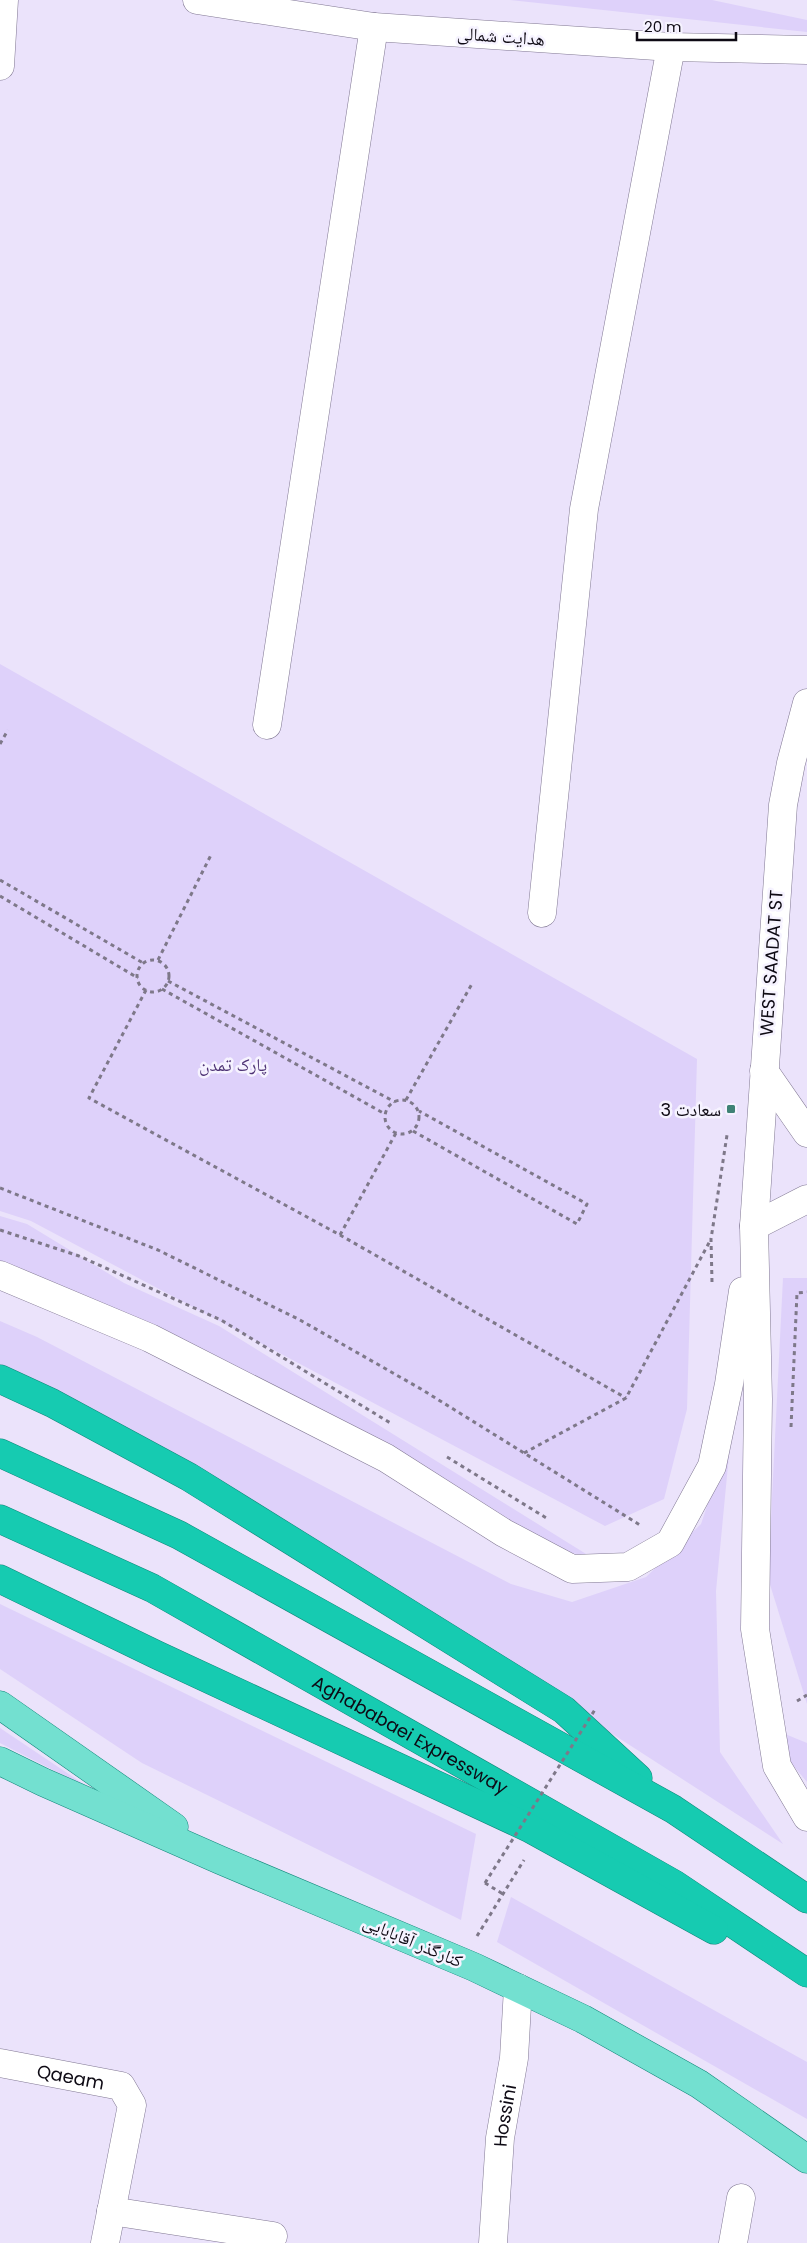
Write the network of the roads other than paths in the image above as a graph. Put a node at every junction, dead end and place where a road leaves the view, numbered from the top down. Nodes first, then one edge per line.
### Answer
1 (4, 0) edge
2 (197, 0) edge
3 (340, 0) edge
4 (260, 5) edge
5 (364, 26) junction
6 (671, 47) junction
7 (807, 50) edge
8 (0, 66) edge
9 (807, 703) edge
10 (267, 725) dead end
11 (799, 765) edge
12 (542, 914) dead end
13 (764, 1071) junction
14 (807, 1134) edge
15 (807, 1199) edge
16 (754, 1226) junction
17 (0, 1275) edge
18 (0, 1379) edge
19 (0, 1453) edge
20 (0, 1519) edge
21 (0, 1579) edge
22 (0, 1705) edge
23 (0, 1761) edge
24 (673, 1809) junction
25 (807, 1817) edge
26 (220, 1860) junction
27 (807, 1899) edge
28 (807, 1973) edge
29 (807, 1982) edge
30 (518, 1988) junction
31 (0, 2062) edge
32 (807, 2159) edge
33 (741, 2198) dead end
34 (111, 2211) junction
35 (272, 2236) dead end
36 (105, 2243) edge
37 (493, 2243) edge
38 (733, 2243) edge

1 - 8 street
2 - 4 street, هدایت شمالی
3 - 5 street
4 - 5 street, هدایت شمالی
5 - 6 street, هدایت شمالی
5 - 10 street
6 - 7 street, هدایت شمالی
6 - 12 street
9 - 11 street, WEST SAADAT ST
11 - 13 street, WEST SAADAT ST
13 - 14 street
13 - 16 street, WEST SAADAT ST
15 - 16 street
16 - 17 street
16 - 25 street
18 - 24 highway
19 - 24 highway
20 - 28 highway, Aghababaei Expressway
21 - 29 highway
22 - 26 main road
23 - 26 main road, کنارگذر آقابابایی
24 - 27 highway
26 - 30 main road, کنارگذر آقابابایی
30 - 32 main road, کنارگذر آقابابایی
30 - 37 street, Hossini
31 - 34 street, Qaeam
33 - 38 street
34 - 35 street
34 - 36 street

